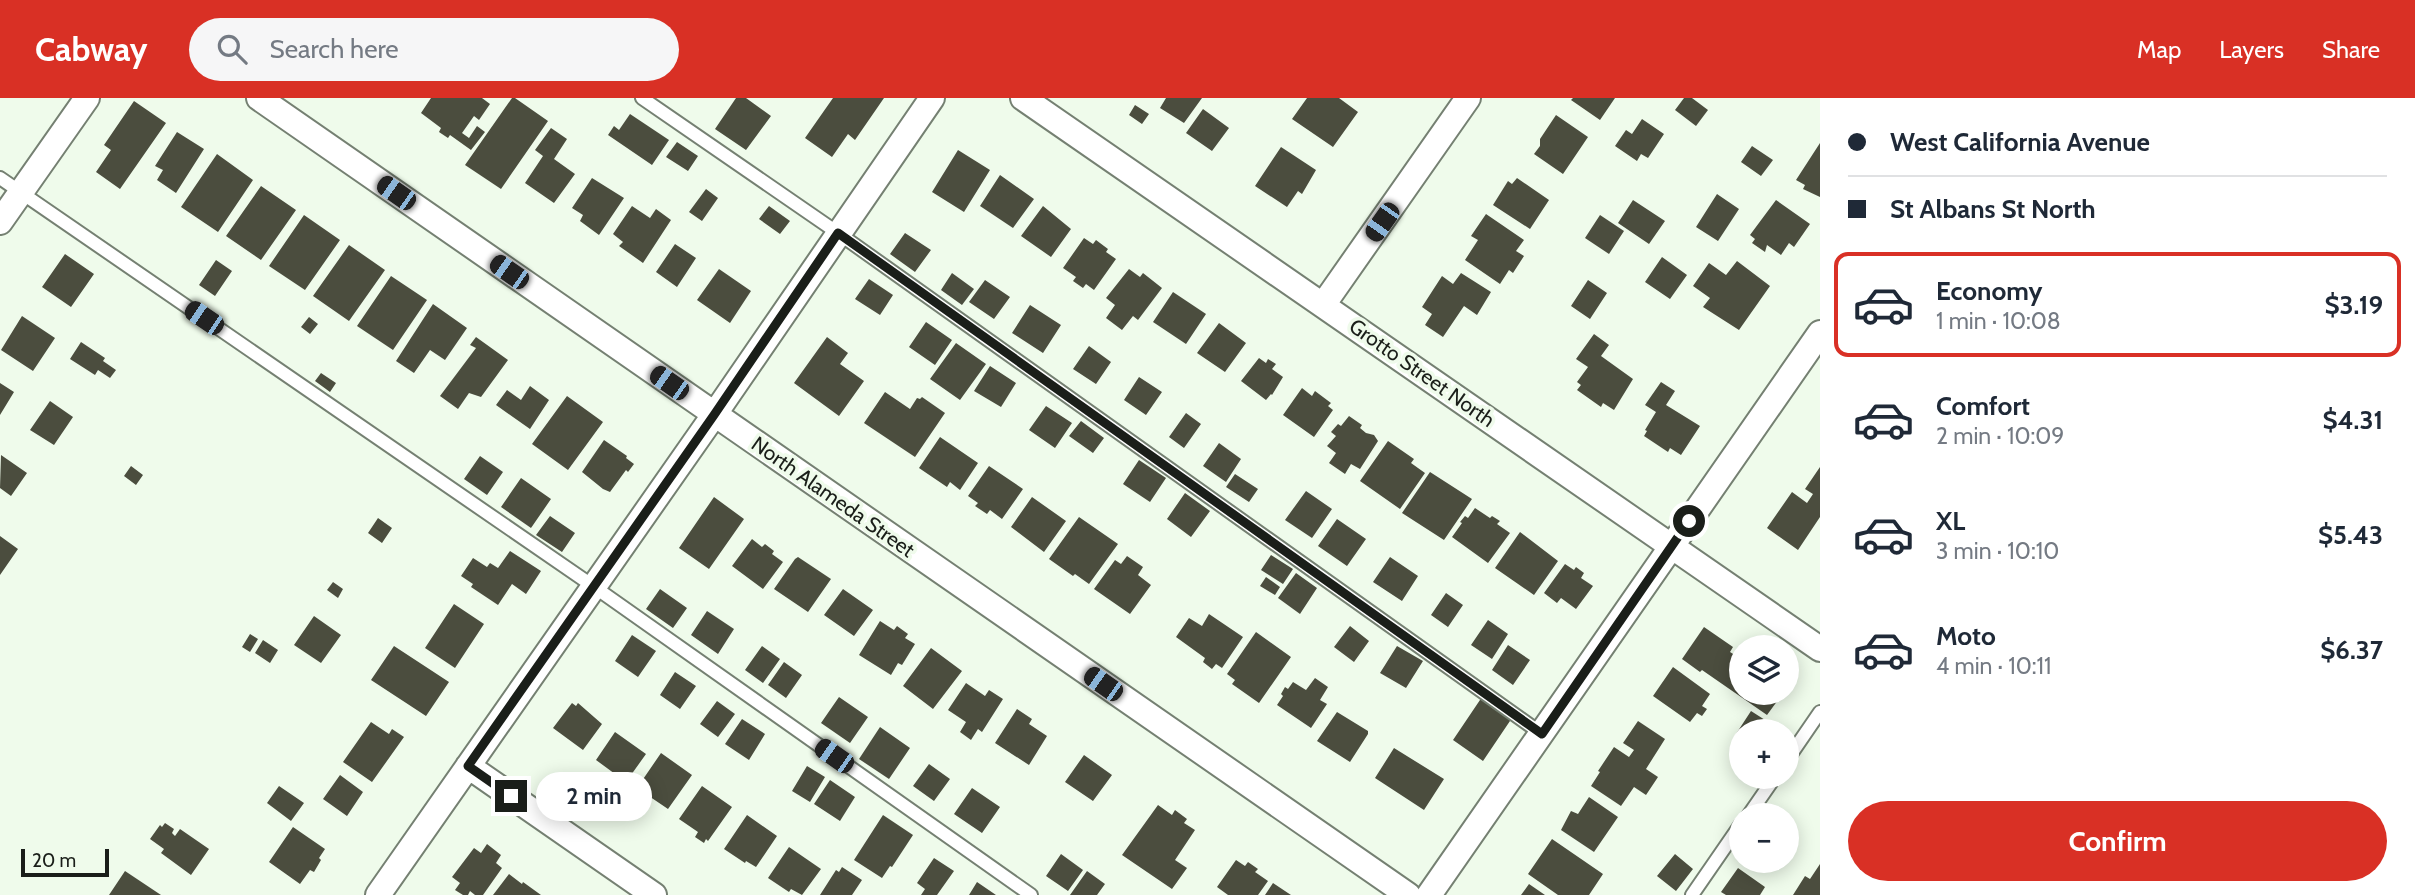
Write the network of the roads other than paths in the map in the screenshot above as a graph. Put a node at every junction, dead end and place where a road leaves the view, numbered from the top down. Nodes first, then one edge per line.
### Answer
1 (87, 98) edge
2 (259, 98) edge
3 (642, 98) edge
4 (932, 98) edge
5 (1023, 98) edge
6 (1468, 98) edge
7 (0, 178) edge
8 (21, 192) junction
9 (0, 222) edge
10 (838, 233) junction
11 (1323, 305) junction
12 (1820, 333) edge
13 (714, 415) junction
14 (1672, 546) junction
15 (593, 586) junction
16 (1820, 649) edge
17 (1820, 712) edge
18 (1542, 734) junction
19 (1799, 743) edge
20 (468, 766) junction
21 (1729, 841) edge
22 (378, 895) edge
23 (654, 895) edge
24 (1031, 895) edge
25 (1408, 895) edge
26 (1429, 895) edge
27 (1692, 895) edge

1 - 8 street
2 - 13 street, North Alameda Street
3 - 10 lane
4 - 10 street
5 - 11 street, Grotto Street North
6 - 11 street
7 - 8 lane
8 - 9 street
8 - 15 lane
10 - 13 street
10 - 18 lane
11 - 14 street, Grotto Street North
12 - 14 street
13 - 15 street
13 - 25 street, North Alameda Street
14 - 16 street, Grotto Street North
14 - 18 street
15 - 20 street
15 - 24 lane
17 - 19 lane
18 - 26 street
20 - 22 street
20 - 23 street
21 - 27 lane

